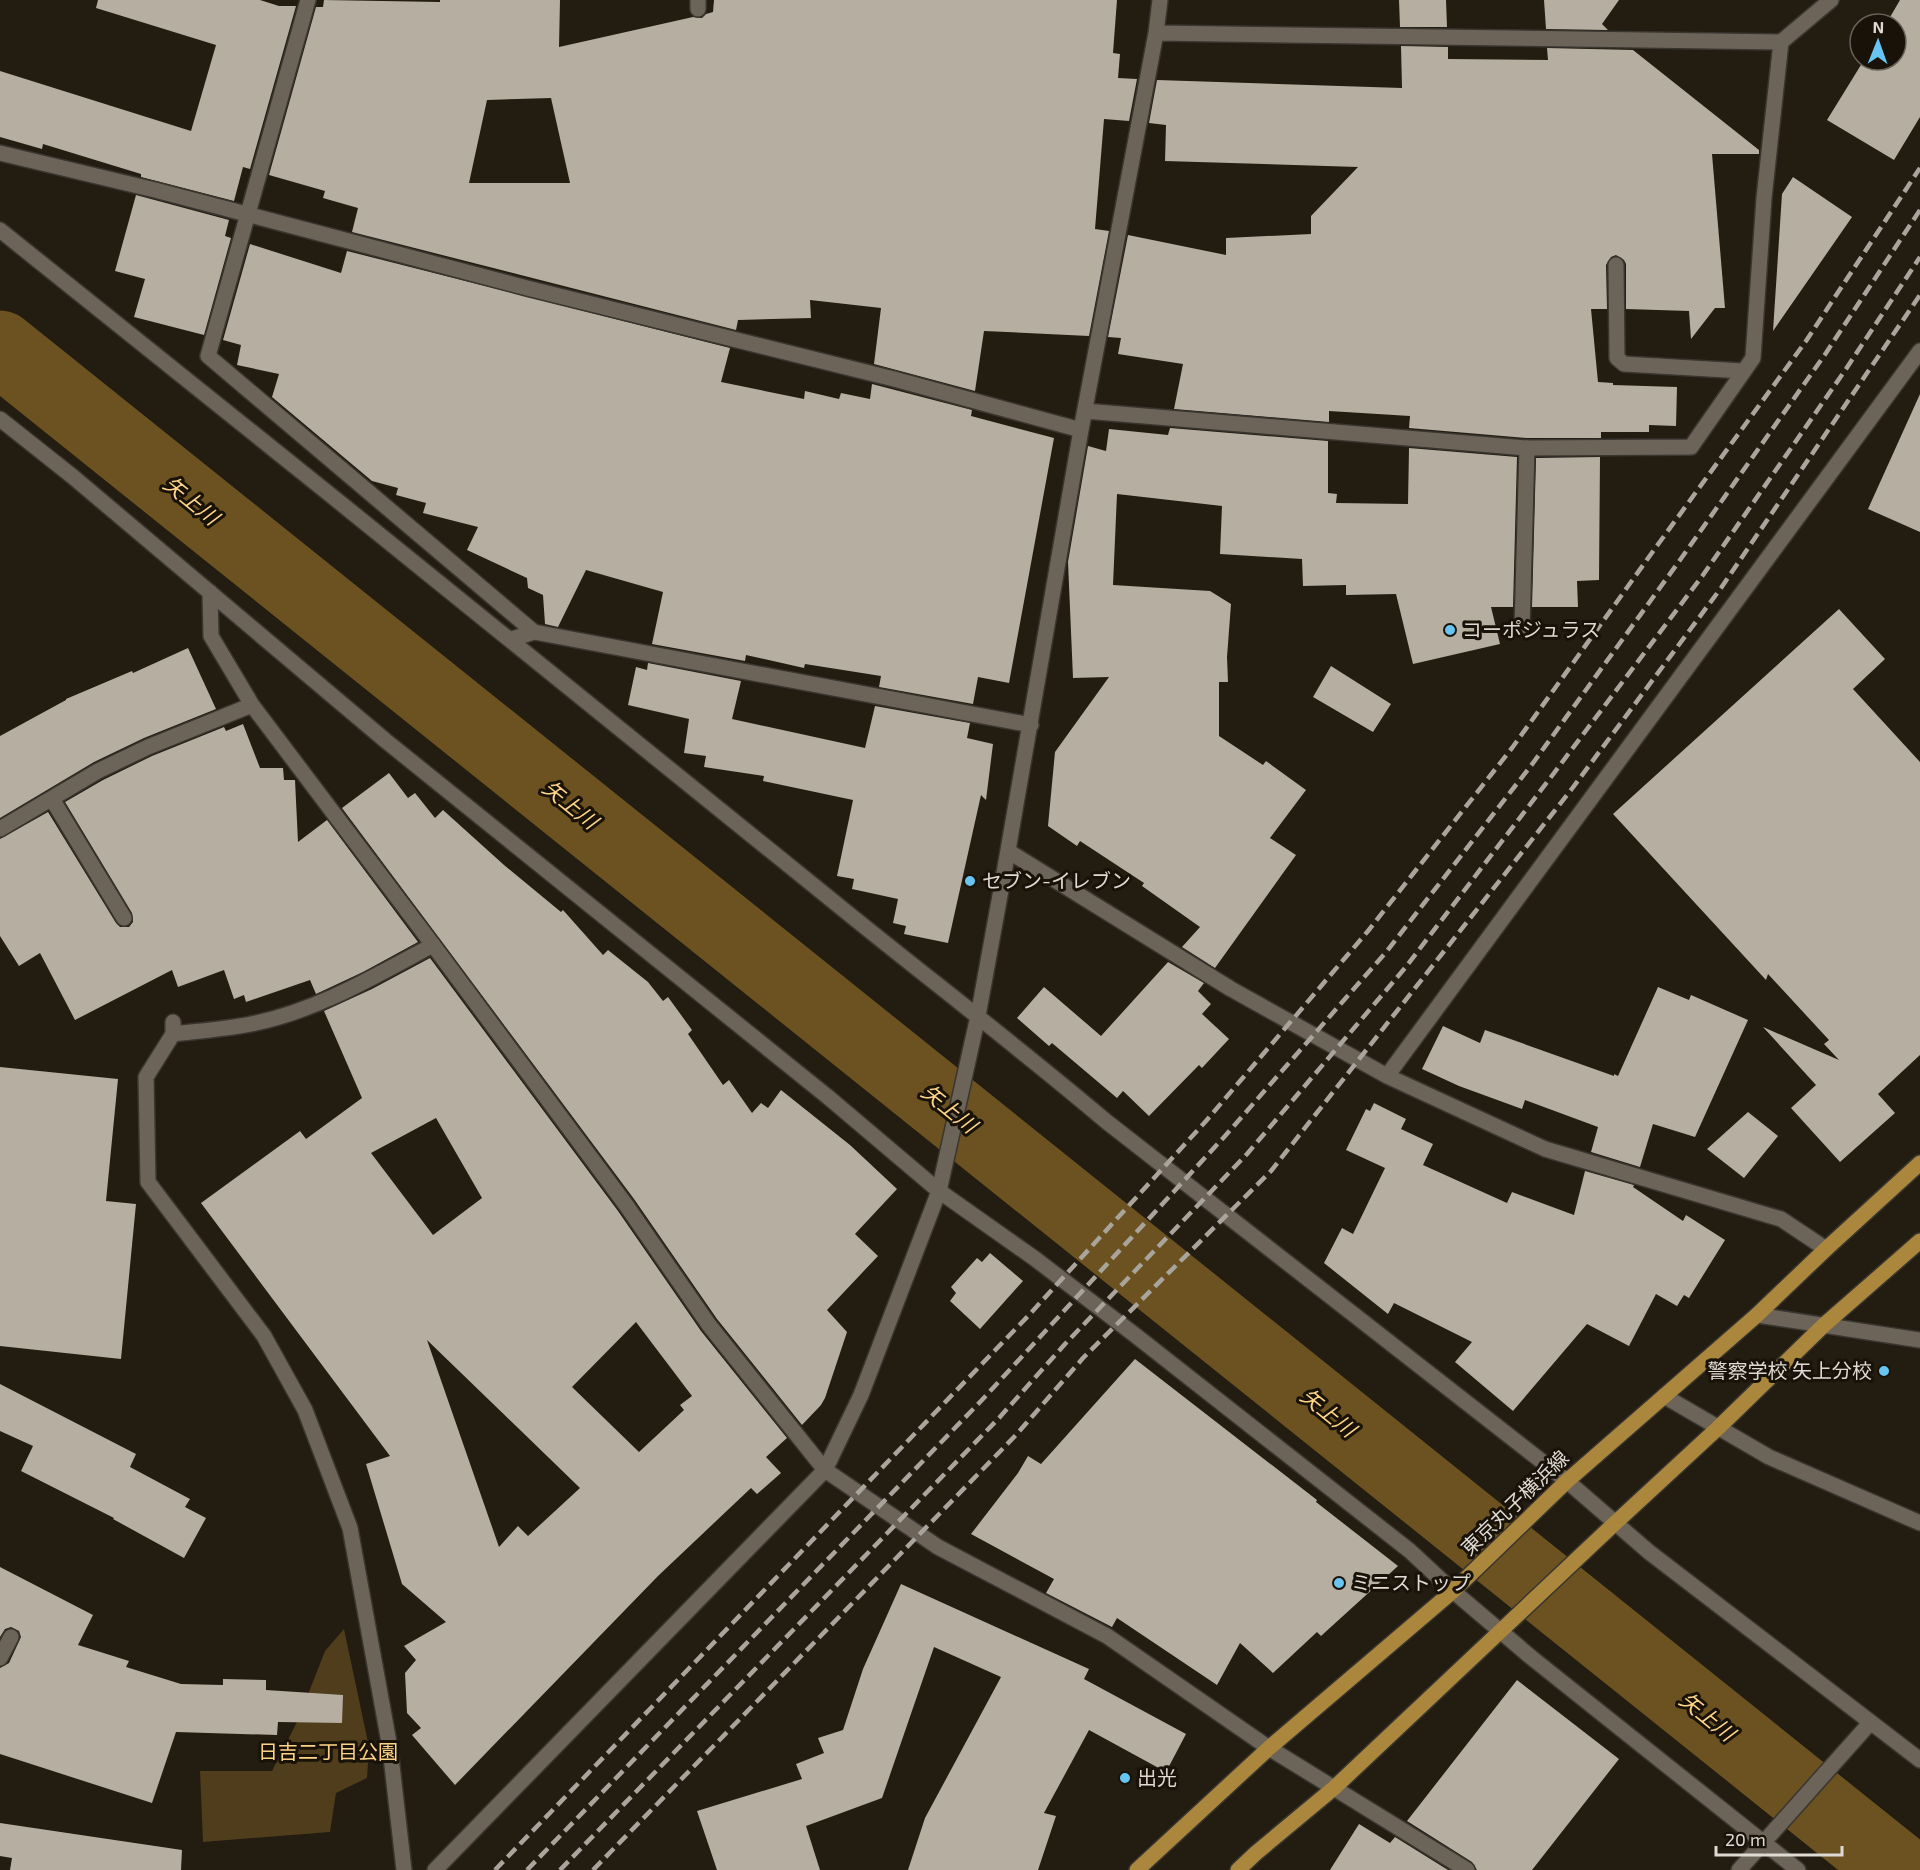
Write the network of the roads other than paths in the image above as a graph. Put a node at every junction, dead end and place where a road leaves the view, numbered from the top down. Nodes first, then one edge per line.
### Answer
1 (308, 0) edge
2 (1160, 0) edge
3 (1831, 0) edge
4 (1156, 33) junction
5 (1781, 42) junction
6 (0, 153) edge
7 (248, 214) junction
8 (0, 230) edge
9 (1617, 265) dead end
10 (1920, 351) edge
11 (1743, 371) junction
12 (1086, 411) junction
13 (0, 419) edge
14 (1081, 430) junction
15 (1527, 448) junction
16 (210, 592) junction
17 (1522, 629) dead end
18 (534, 632) junction
19 (512, 639) junction
20 (252, 705) junction
21 (1030, 725) junction
22 (52, 798) junction
23 (0, 829) edge
24 (1008, 851) junction
25 (124, 918) dead end
26 (433, 945) junction
27 (978, 1016) junction
28 (1387, 1076) junction
29 (1920, 1163) edge
30 (939, 1191) junction
31 (1920, 1241) edge
32 (1826, 1249) junction
33 (1757, 1315) junction
34 (1824, 1325) junction
35 (1920, 1340) edge
36 (1664, 1396) junction
37 (1719, 1428) junction
38 (825, 1470) junction
39 (1567, 1481) junction
40 (1920, 1523) edge
41 (1614, 1524) junction
42 (1456, 1588) junction
43 (1501, 1630) junction
44 (11, 1637) dead end
45 (0, 1658) edge
46 (1870, 1723) junction
47 (1269, 1748) junction
48 (1920, 1760) edge
49 (1334, 1788) junction
50 (1762, 1843) junction
51 (404, 1870) edge
52 (435, 1870) edge
53 (1137, 1870) edge
54 (1238, 1870) edge
55 (1467, 1870) edge
56 (1739, 1870) edge
57 (1798, 1870) edge

1 - 7 street
2 - 4 street
3 - 5 street
4 - 5 street
4 - 12 street
5 - 11 street
6 - 7 street
7 - 14 street
7 - 18 street
8 - 19 street
9 - 11 street
10 - 28 street
11 - 15 street
12 - 14 street
12 - 15 street
13 - 16 street
14 - 21 street
15 - 17 street
16 - 20 street
16 - 30 street
18 - 19 street
18 - 21 street
19 - 27 street
20 - 22 street
20 - 26 street
21 - 24 street
22 - 23 street
22 - 25 street
24 - 27 street
24 - 28 street
26 - 38 street
26 - 51 street
27 - 30 street
27 - 39 street
28 - 32 street
29 - 32 main road, 東京丸子横浜線
30 - 38 street
30 - 42 street
31 - 34 main road
32 - 33 main road, 東京丸子横浜線
33 - 34 street
33 - 36 main road, 東京丸子横浜線
34 - 35 street
34 - 37 main road
36 - 37 street
36 - 39 main road, 東京丸子横浜線
37 - 40 street
37 - 41 main road
38 - 47 street
38 - 52 street
39 - 41 street
39 - 42 main road, 東京丸子横浜線
41 - 43 main road
41 - 46 street
42 - 43 street
42 - 47 main road, 東京丸子横浜線
43 - 49 main road
43 - 50 street
44 - 45 street
46 - 48 street
46 - 50 street
47 - 49 street
47 - 53 main road, 東京丸子横浜線
49 - 54 main road
49 - 55 street
50 - 56 street
50 - 57 street

